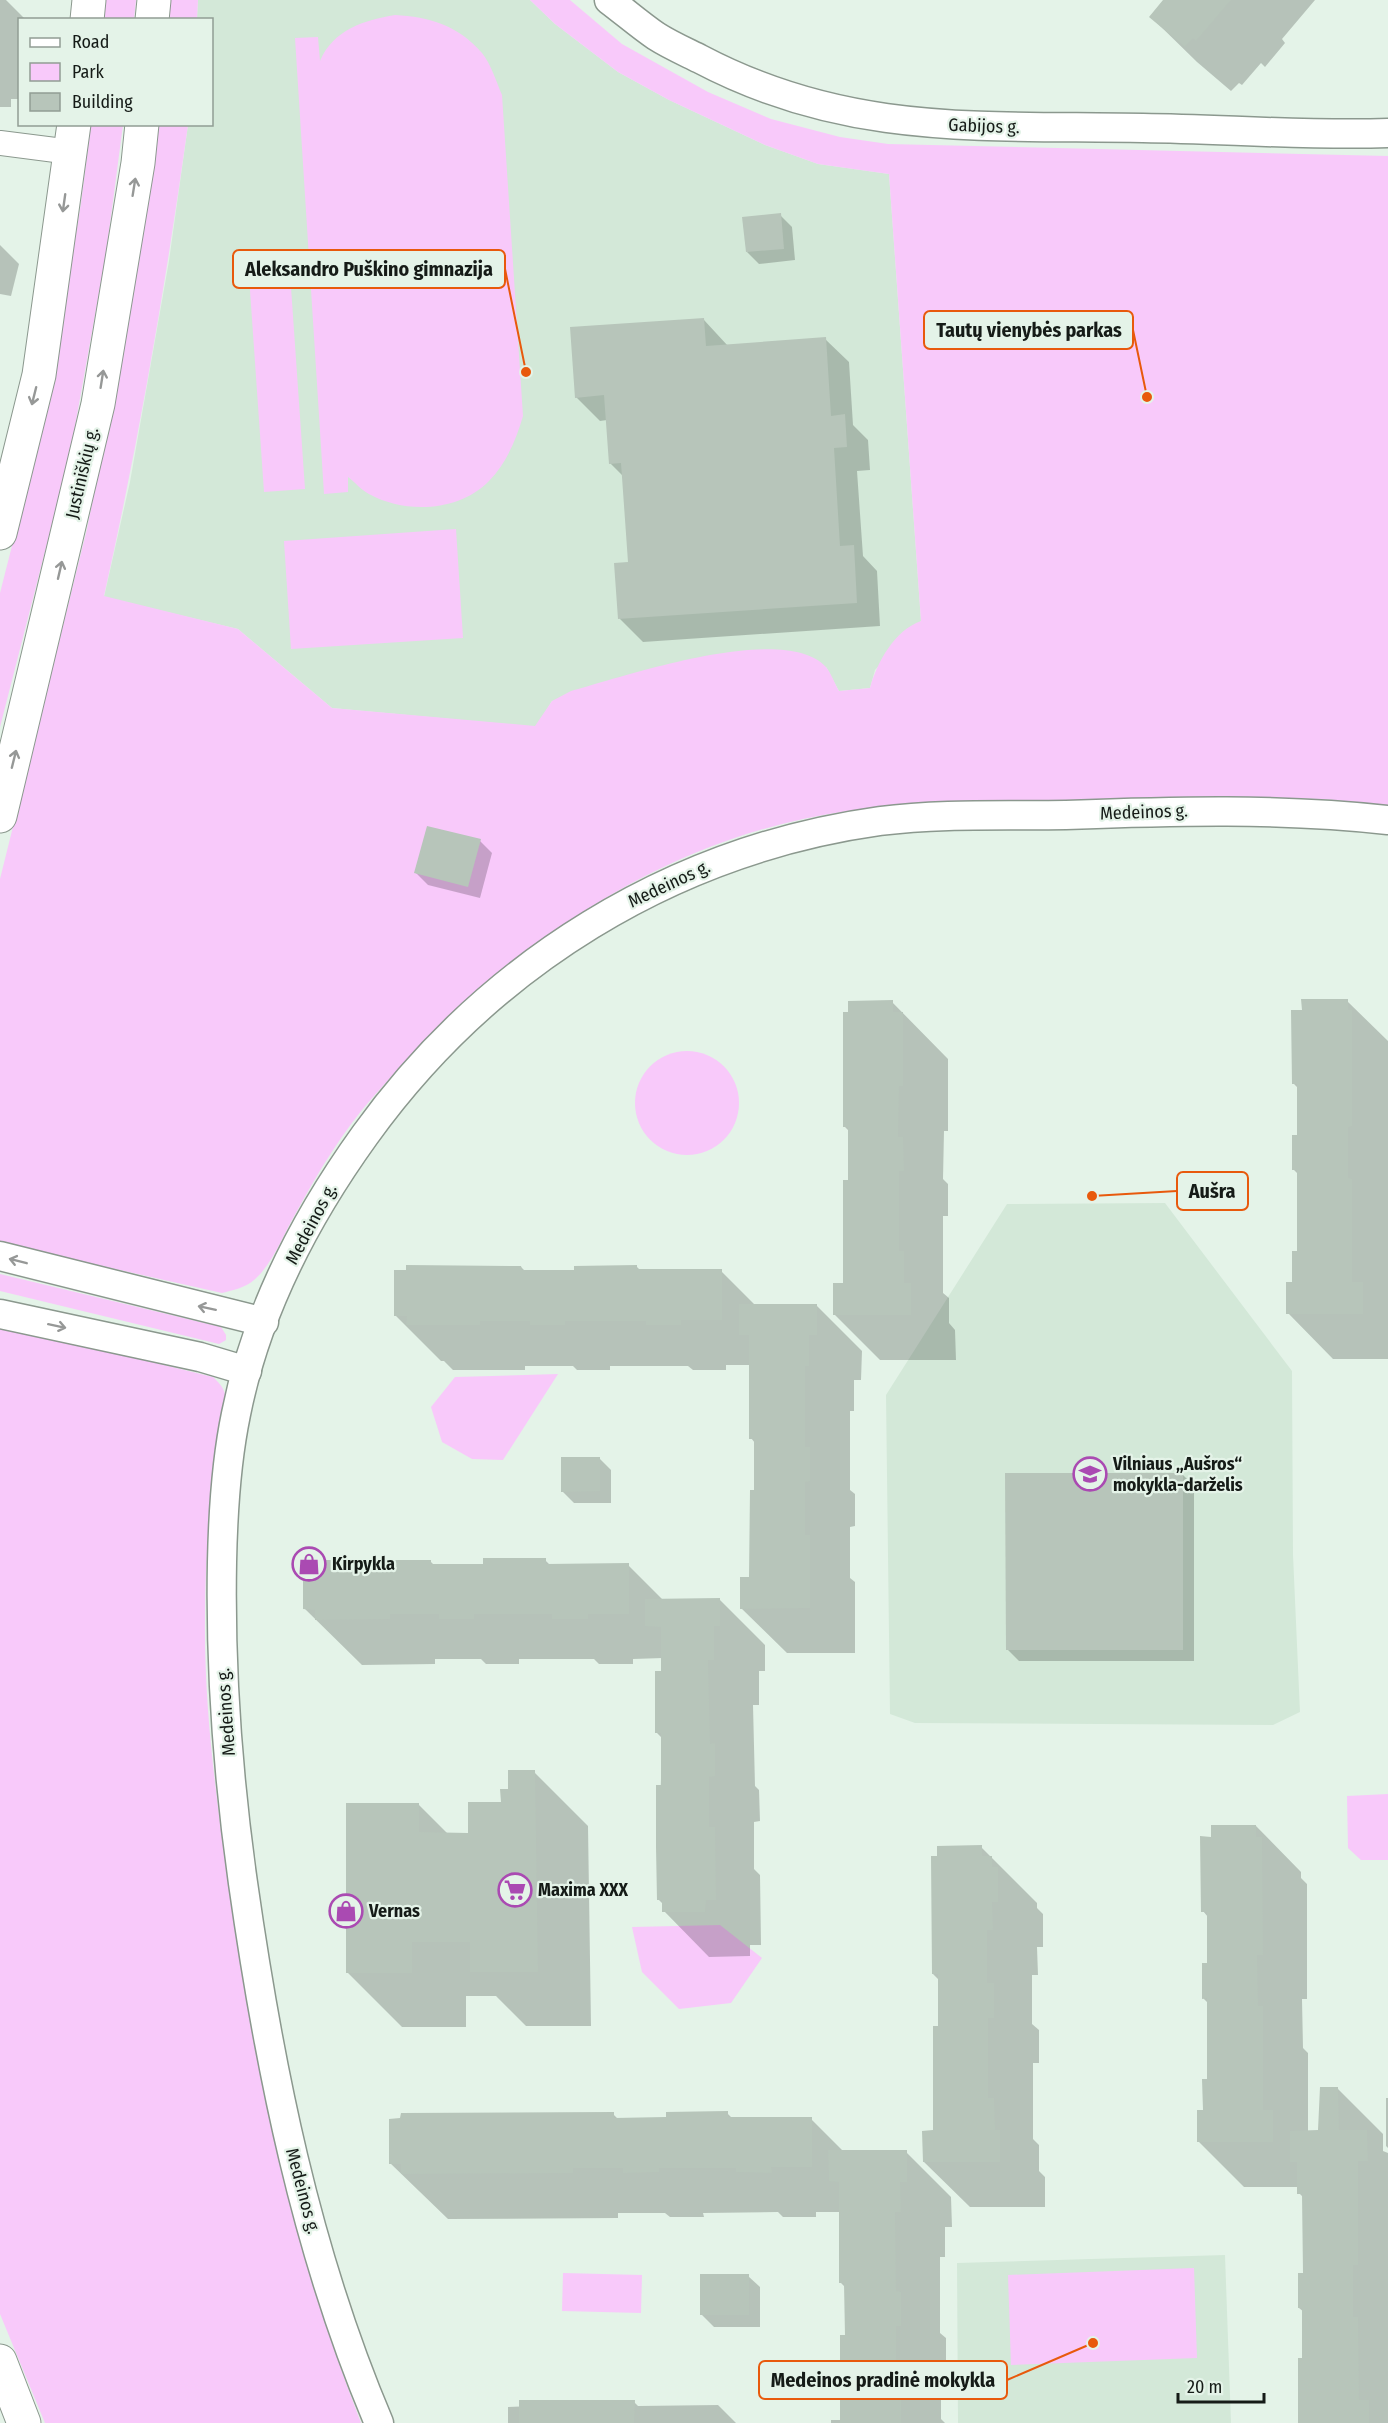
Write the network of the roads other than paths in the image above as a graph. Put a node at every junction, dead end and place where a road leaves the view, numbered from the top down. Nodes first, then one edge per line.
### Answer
1 (89, 0) edge
2 (153, 0) edge
3 (609, 0) edge
4 (87, 18) edge
5 (152, 18) edge
6 (142, 126) edge
7 (1388, 133) edge
8 (73, 138) edge
9 (0, 143) edge
10 (0, 533) edge
11 (0, 816) edge
12 (1388, 820) edge
13 (0, 1256) edge
14 (0, 1314) edge
15 (264, 1322) junction
16 (247, 1371) junction
17 (0, 2361) edge
18 (24, 2423) edge
19 (379, 2423) edge

1 - 4 main road
2 - 5 main road
3 - 7 street, Gabijos g.
11 -> 6 main road, Justiniškių g.
8 - 9 street
8 -> 10 main road
12 - 15 street, Medeinos g.
15 -> 13 street
14 -> 16 street
15 - 16 street, Medeinos g.
16 - 19 street, Medeinos g.
17 - 18 main road

